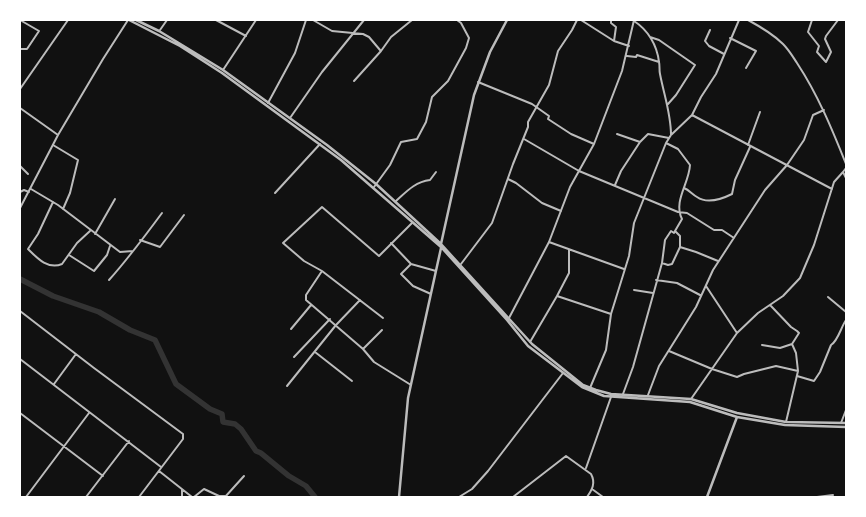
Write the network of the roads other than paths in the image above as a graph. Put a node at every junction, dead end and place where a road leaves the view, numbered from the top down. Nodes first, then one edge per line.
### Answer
1 (20, 20) edge
2 (68, 20) edge
3 (129, 20) edge
4 (136, 20) edge
5 (167, 20) edge
6 (216, 20) edge
7 (256, 20) edge
8 (306, 20) edge
9 (313, 20) edge
10 (364, 20) edge
11 (412, 20) edge
12 (457, 20) edge
13 (507, 20) edge
14 (577, 20) edge
15 (581, 20) edge
16 (612, 20) edge
17 (634, 20) edge
18 (739, 20) edge
19 (748, 20) edge
20 (812, 20) edge
21 (838, 20) edge
22 (710, 30) dead end
23 (160, 31) junction
24 (352, 32) junction
25 (246, 36) junction
26 (650, 37) junction
27 (730, 38) junction
28 (614, 41) junction
29 (629, 46) junction
30 (20, 48) edge
31 (381, 51) junction
32 (724, 54) junction
33 (627, 56) junction
34 (660, 63) junction
35 (746, 68) dead end
36 (223, 71) junction
37 (354, 81) dead end
38 (478, 82) junction
39 (20, 89) edge
40 (268, 103) junction
41 (668, 104) junction
42 (536, 107) junction
43 (20, 108) edge
44 (824, 110) junction
45 (760, 112) dead end
46 (692, 116) junction
47 (290, 119) junction
48 (617, 134) dead end
49 (58, 135) junction
50 (671, 135) junction
51 (524, 138) junction
52 (669, 138) junction
53 (640, 142) junction
54 (666, 143) junction
55 (53, 144) junction
56 (320, 144) junction
57 (594, 144) junction
58 (749, 146) junction
59 (846, 164) edge
60 (787, 165) junction
61 (20, 166) edge
62 (846, 168) edge
63 (580, 171) junction
64 (436, 172) dead end
65 (843, 172) junction
66 (28, 174) dead end
67 (846, 178) edge
68 (508, 179) junction
69 (375, 185) junction
70 (614, 185) junction
71 (31, 188) junction
72 (684, 188) junction
73 (832, 189) junction
74 (20, 192) edge
75 (29, 192) junction
76 (274, 193) dead end
77 (644, 198) junction
78 (115, 199) dead end
79 (396, 201) junction
80 (53, 202) junction
81 (20, 208) edge
82 (63, 209) junction
83 (561, 210) junction
84 (678, 212) junction
85 (162, 213) dead end
86 (184, 215) dead end
87 (413, 222) junction
88 (90, 230) junction
89 (675, 231) junction
90 (95, 234) junction
91 (734, 238) junction
92 (140, 240) junction
93 (549, 242) junction
94 (391, 243) junction
95 (441, 245) junction
96 (110, 246) junction
97 (680, 247) junction
98 (569, 250) junction
99 (133, 251) junction
100 (69, 255) junction
101 (718, 262) junction
102 (662, 263) junction
103 (411, 264) junction
104 (461, 264) junction
105 (625, 269) junction
106 (322, 271) junction
107 (436, 271) junction
108 (109, 280) dead end
109 (656, 280) junction
110 (706, 286) junction
111 (634, 290) dead end
112 (653, 293) junction
113 (431, 294) junction
114 (557, 296) junction
115 (701, 296) junction
116 (828, 297) dead end
117 (360, 300) junction
118 (311, 305) junction
119 (771, 306) junction
120 (498, 308) junction
121 (20, 311) edge
122 (846, 312) edge
123 (611, 314) junction
124 (383, 318) dead end
125 (509, 318) junction
126 (330, 319) junction
127 (846, 320) edge
128 (336, 325) junction
129 (291, 329) dead end
130 (382, 330) dead end
131 (737, 334) junction
132 (530, 342) junction
133 (792, 344) junction
134 (762, 345) dead end
135 (363, 350) junction
136 (669, 351) junction
137 (315, 352) junction
138 (76, 354) junction
139 (294, 358) dead end
140 (20, 359) edge
141 (557, 366) junction
142 (712, 369) junction
143 (798, 371) junction
144 (563, 373) junction
145 (797, 376) junction
146 (352, 381) dead end
147 (53, 385) junction
148 (411, 385) junction
149 (287, 386) dead end
150 (590, 388) junction
151 (623, 394) junction
152 (648, 395) junction
153 (611, 397) junction
154 (658, 398) junction
155 (691, 399) junction
156 (846, 410) edge
157 (20, 413) edge
158 (90, 413) junction
159 (737, 417) junction
160 (786, 422) junction
161 (841, 423) junction
162 (846, 425) edge
163 (129, 441) junction
164 (64, 446) junction
165 (161, 468) junction
166 (586, 469) junction
167 (159, 471) junction
168 (103, 476) junction
169 (244, 476) dead end
170 (182, 489) junction
171 (592, 489) junction
172 (833, 494) dead end
173 (226, 496) edge
174 (26, 497) edge
175 (86, 497) edge
176 (139, 497) edge
177 (182, 497) edge
178 (193, 497) edge
179 (398, 497) edge
180 (459, 497) edge
181 (513, 497) edge
182 (587, 497) edge
183 (602, 497) edge
184 (707, 497) edge
185 (817, 497) edge

1 - 30 street
2 - 39 street
3 - 36 street
3 - 49 street
4 - 23 street
5 - 23 street
6 - 25 street
7 - 25 street
8 - 40 street
9 - 24 street
10 - 24 street
11 - 31 street
12 - 69 street
13 - 38 street
14 - 42 street
15 - 28 street
16 - 28 street
17 - 26 street
17 - 29 street
18 - 27 street
19 - 44 street
20 - 21 street
22 - 32 street
23 - 36 street
24 - 31 street
24 - 47 street
25 - 36 street
26 - 34 street
26 - 41 street
27 - 32 street
27 - 35 street
28 - 29 street
29 - 33 street
31 - 37 street
32 - 46 street
33 - 34 street
33 - 57 street
34 - 41 street
36 - 40 street
36 - 56 street
38 - 42 street
38 - 95 street
40 - 47 street
41 - 50 street
42 - 51 street
42 - 57 street
43 - 49 street
44 - 59 street
44 - 60 street
45 - 58 street
46 - 50 street
46 - 58 street
47 - 69 street
48 - 53 street
49 - 55 street
50 - 52 street
51 - 63 street
51 - 68 street
52 - 53 street
52 - 54 street
53 - 70 street
54 - 72 street
54 - 77 street
55 - 71 street
55 - 82 street
56 - 69 street
56 - 76 street
57 - 63 street
58 - 60 street
58 - 72 street
60 - 73 street
60 - 91 street
61 - 66 street
62 - 65 street
63 - 70 street
63 - 83 street
64 - 79 street
65 - 67 street
65 - 73 street
68 - 83 street
68 - 104 street
69 - 79 street
69 - 87 street
70 - 77 street
71 - 75 street
71 - 80 street
72 - 84 street
73 - 119 street
74 - 75 street
75 - 81 street
77 - 84 street
77 - 105 street
78 - 90 street
79 - 95 street
80 - 82 street
80 - 100 street
82 - 88 street
83 - 93 street
84 - 89 street
84 - 91 street
85 - 92 street
86 - 92 street
87 - 94 street
87 - 95 street
88 - 90 street
88 - 100 street
89 - 97 street
89 - 102 street
90 - 96 street
91 - 101 street
92 - 99 street
93 - 98 street
93 - 125 street
94 - 103 street
94 - 106 street
95 - 104 street
95 - 107 street
95 - 120 street
96 - 99 street
96 - 100 street
97 - 101 street
97 - 102 street
98 - 105 street
98 - 114 street
99 - 108 street
101 - 110 street
102 - 109 street
103 - 107 street
103 - 113 street
104 - 120 street
105 - 123 street
106 - 117 street
106 - 118 street
107 - 113 street
109 - 112 street
109 - 115 street
110 - 115 street
110 - 131 street
111 - 112 street
112 - 151 street
113 - 148 street
114 - 123 street
114 - 132 street
115 - 136 street
116 - 122 street
117 - 124 street
117 - 128 street
118 - 126 street
118 - 129 street
119 - 131 street
119 - 133 street
120 - 125 street
120 - 141 street
121 - 138 street
123 - 150 street
125 - 132 street
126 - 128 street
126 - 139 street
127 - 145 street
128 - 135 street
128 - 137 street
130 - 135 street
131 - 142 street
132 - 141 street
133 - 134 street
133 - 143 street
135 - 148 street
136 - 142 street
136 - 152 street
137 - 146 street
137 - 149 street
138 - 147 street
138 - 165 street
140 - 147 street
141 - 144 street
141 - 150 street
142 - 143 street
142 - 155 street
143 - 145 street
144 - 153 street
144 - 180 street
145 - 160 street
147 - 158 street
148 - 179 street
150 - 151 street
151 - 152 street
152 - 154 street
153 - 154 street
153 - 166 street
154 - 155 street
154 - 159 street
155 - 160 street
156 - 161 street
157 - 164 street
158 - 163 street
158 - 164 street
159 - 162 street
159 - 184 street
160 - 161 street
161 - 162 street
163 - 165 street
163 - 168 street
164 - 168 street
164 - 174 street
165 - 167 street
166 - 171 street
166 - 181 street
167 - 170 street
167 - 176 street
168 - 175 street
169 - 173 street
170 - 177 street
170 - 178 street
171 - 182 street
171 - 183 street
172 - 185 street
173 - 178 street

